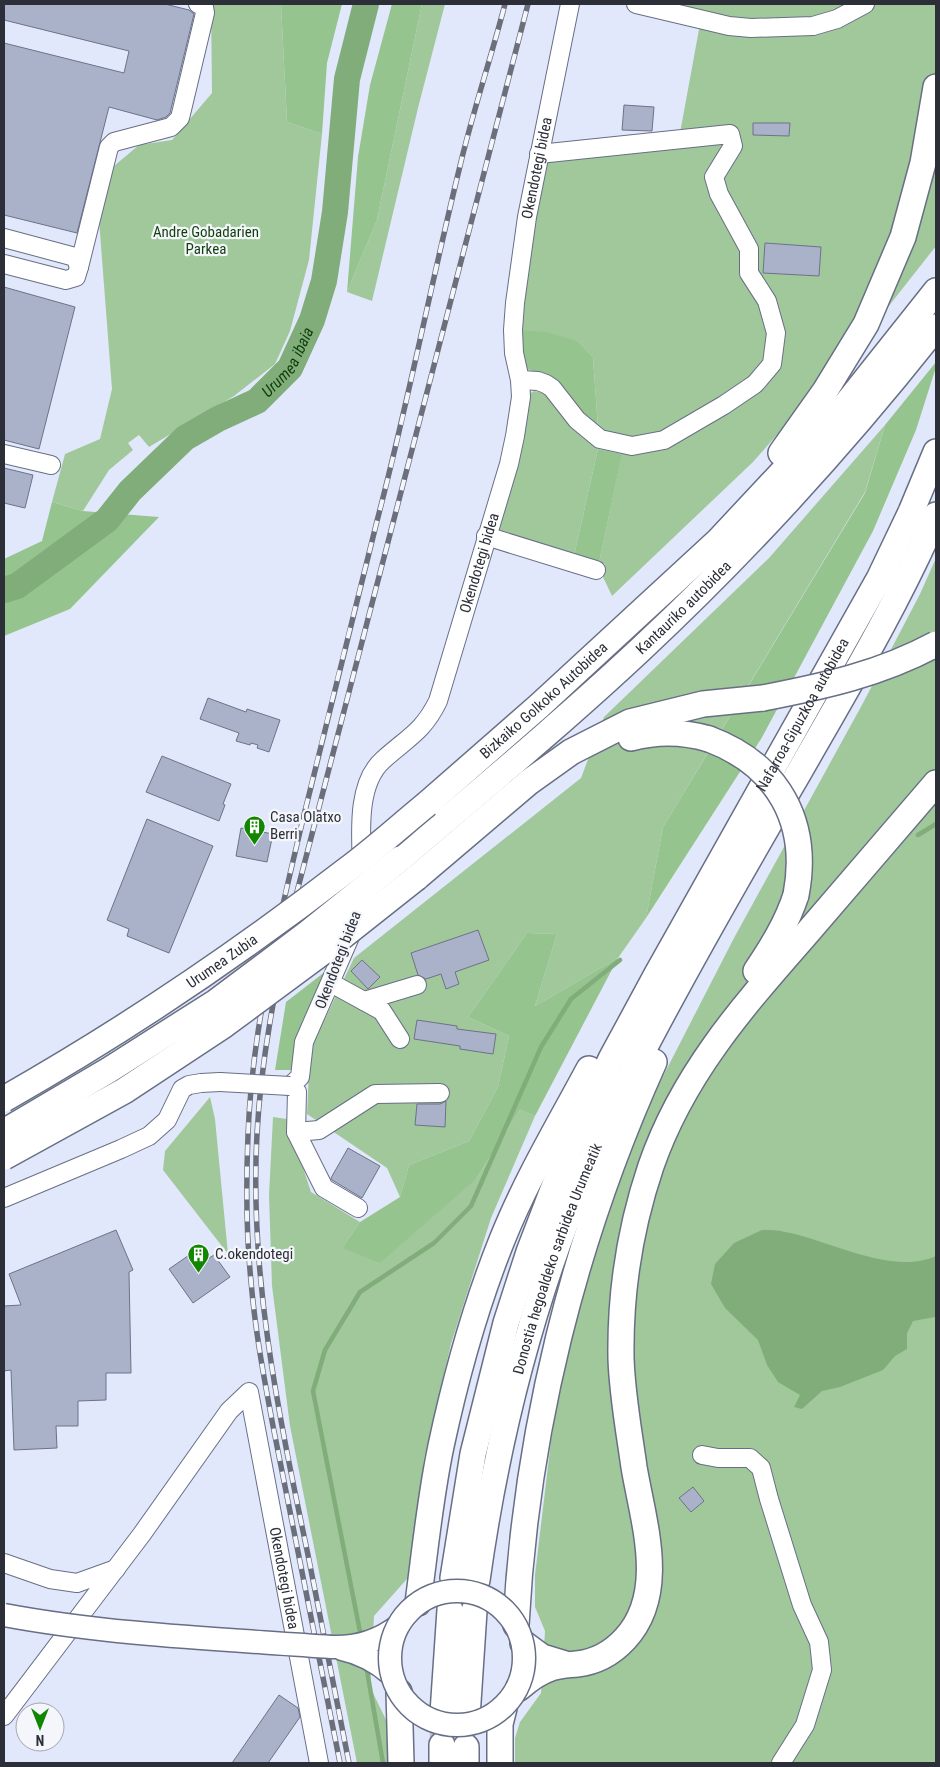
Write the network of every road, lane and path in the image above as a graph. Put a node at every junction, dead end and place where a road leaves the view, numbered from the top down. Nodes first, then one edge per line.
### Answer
1 (198, 4) edge
2 (570, 4) edge
3 (636, 4) edge
4 (865, 4) edge
5 (936, 87) edge
6 (538, 154) junction
7 (4, 238) edge
8 (4, 264) edge
9 (79, 267) junction
10 (936, 291) edge
11 (936, 327) edge
12 (520, 380) junction
13 (936, 452) edge
14 (4, 454) edge
15 (50, 465) dead end
16 (936, 515) edge
17 (486, 536) junction
18 (596, 570) dead end
19 (659, 595) junction
20 (936, 644) edge
21 (936, 783) edge
22 (426, 804) joint
23 (457, 844) junction
24 (400, 859) joint
25 (695, 956) junction
26 (657, 974) junction
27 (331, 983) junction
28 (417, 985) dead end
29 (364, 1002) junction
30 (734, 1018) junction
31 (400, 1039) dead end
32 (290, 1086) junction
33 (440, 1093) dead end
34 (4, 1099) edge
35 (4, 1132) edge
36 (296, 1132) junction
37 (4, 1158) edge
38 (4, 1198) edge
39 (358, 1208) dead end
40 (702, 1455) dead end
41 (4, 1563) edge
42 (116, 1569) junction
43 (418, 1603) junction
44 (462, 1610) tunnel mouth
45 (4, 1615) edge
46 (397, 1627) junction
47 (520, 1634) junction
48 (331, 1648) junction
49 (576, 1663) junction
50 (395, 1683) junction
51 (518, 1688) junction
52 (504, 1708) junction
53 (455, 1715) tunnel mouth
54 (4, 1716) edge
55 (319, 1763) edge
56 (401, 1763) edge
57 (500, 1763) edge
58 (781, 1763) edge

1 - 9 street
2 - 6 street, Okendotegi bidea
3 - 4 street
5 - 19 highway
6 - 12 street, Okendotegi bidea
6 - 12 street
7 - 9 street
8 - 9 street
10 - 19 highway, Kantauriko autobidea
11 - 24 highway, Kantauriko autobidea
12 - 17 street, Okendotegi bidea
13 - 26 highway, Nafarroa-Gipuzkoa autobidea
14 - 15 street
16 - 25 highway, Nafarroa-Gipuzkoa autobidea
17 - 18 street
17 - 27 street, Okendotegi bidea
19 - 22 highway, Bizkaiko Golkoko Autobidea
20 - 23 highway, bridge
21 - 30 highway
22 - 34 highway, Urumea Zubia, bridge
23 - 30 highway, bridge
23 - 37 highway, bridge
24 - 35 highway, Urumea Zubia, bridge
25 - 26 highway, Donostia hegoaldeko sarbidea Urumeatik
25 - 47 highway
26 - 43 highway
27 - 29 street
27 - 32 street, Okendotegi bidea
28 - 29 street
29 - 31 street
30 - 49 highway
32 - 36 street
32 - 38 street, bridge
33 - 36 street
36 - 39 street
40 - 58 street
41 - 42 street
42 - 54 street
42 - 55 street, Okendotegi bidea
43 - 46 main road, bridge
43 - 47 main road, bridge
44 - 53 highway
45 - 48 main road, bridge
46 - 48 main road
46 - 50 main road, bridge
47 - 49 highway
47 - 51 main road, bridge
48 - 50 main road
49 - 51 highway
50 - 52 main road, bridge
50 - 56 highway
51 - 52 main road, bridge
52 - 57 highway

